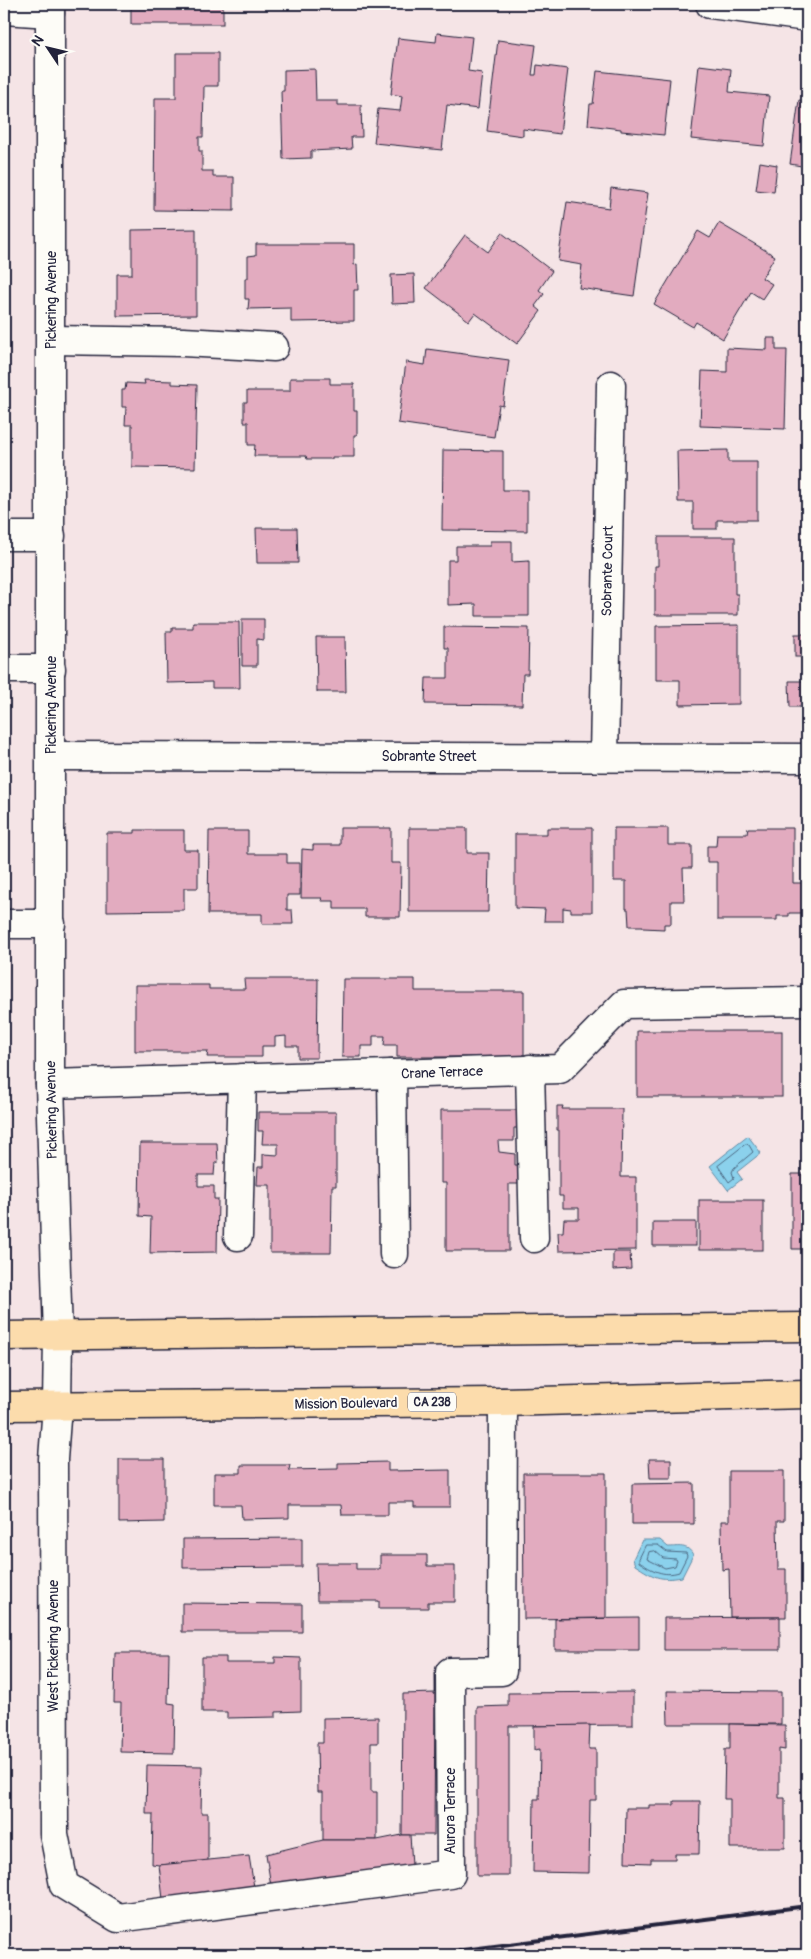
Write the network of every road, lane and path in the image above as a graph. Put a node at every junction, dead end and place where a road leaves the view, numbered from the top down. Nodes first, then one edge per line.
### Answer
1 (710, 4) edge
2 (50, 8) edge
3 (4, 10) edge
4 (807, 17) edge
5 (51, 340) junction
6 (274, 347) dead end
7 (611, 385) dead end
8 (4, 536) edge
9 (51, 536) junction
10 (4, 669) edge
11 (51, 669) junction
12 (51, 756) junction
13 (604, 757) junction
14 (807, 758) edge
15 (4, 924) edge
16 (51, 924) junction
17 (807, 1001) edge
18 (530, 1069) junction
19 (392, 1074) junction
20 (242, 1078) junction
21 (50, 1084) junction
22 (238, 1236) dead end
23 (534, 1238) dead end
24 (394, 1254) dead end
25 (807, 1327) edge
26 (4, 1336) edge
27 (58, 1336) junction
28 (807, 1394) edge
29 (503, 1402) junction
30 (4, 1406) edge
31 (57, 1406) junction
32 (64, 1885) joint

1 - 4 street
2 - 3 street
2 - 5 street, Pickering Avenue
5 - 6 street
5 - 9 street, Pickering Avenue
7 - 13 street, Sobrante Court
8 - 9 street
9 - 11 street, Pickering Avenue
10 - 11 street
11 - 12 street, Pickering Avenue
12 - 13 street, Sobrante Street
12 - 16 street, Pickering Avenue
13 - 14 street, Sobrante Street
15 - 16 street
16 - 21 street, Pickering Avenue
17 - 18 street, Crane Terrace
18 - 19 street, Crane Terrace
18 - 23 street
19 - 20 street, Crane Terrace
19 - 24 street
20 - 21 street, Crane Terrace
20 - 22 street
21 - 27 street, Pickering Avenue
25 - 27 main road
26 - 27 main road
27 - 31 street, Pickering Avenue
28 - 29 main road, Mission Boulevard / CA 238
29 - 31 main road, Mission Boulevard / CA 238
29 - 32 street, Aurora Terrace
30 - 31 main road, Mission Boulevard / CA 238
31 - 32 street, West Pickering Avenue

